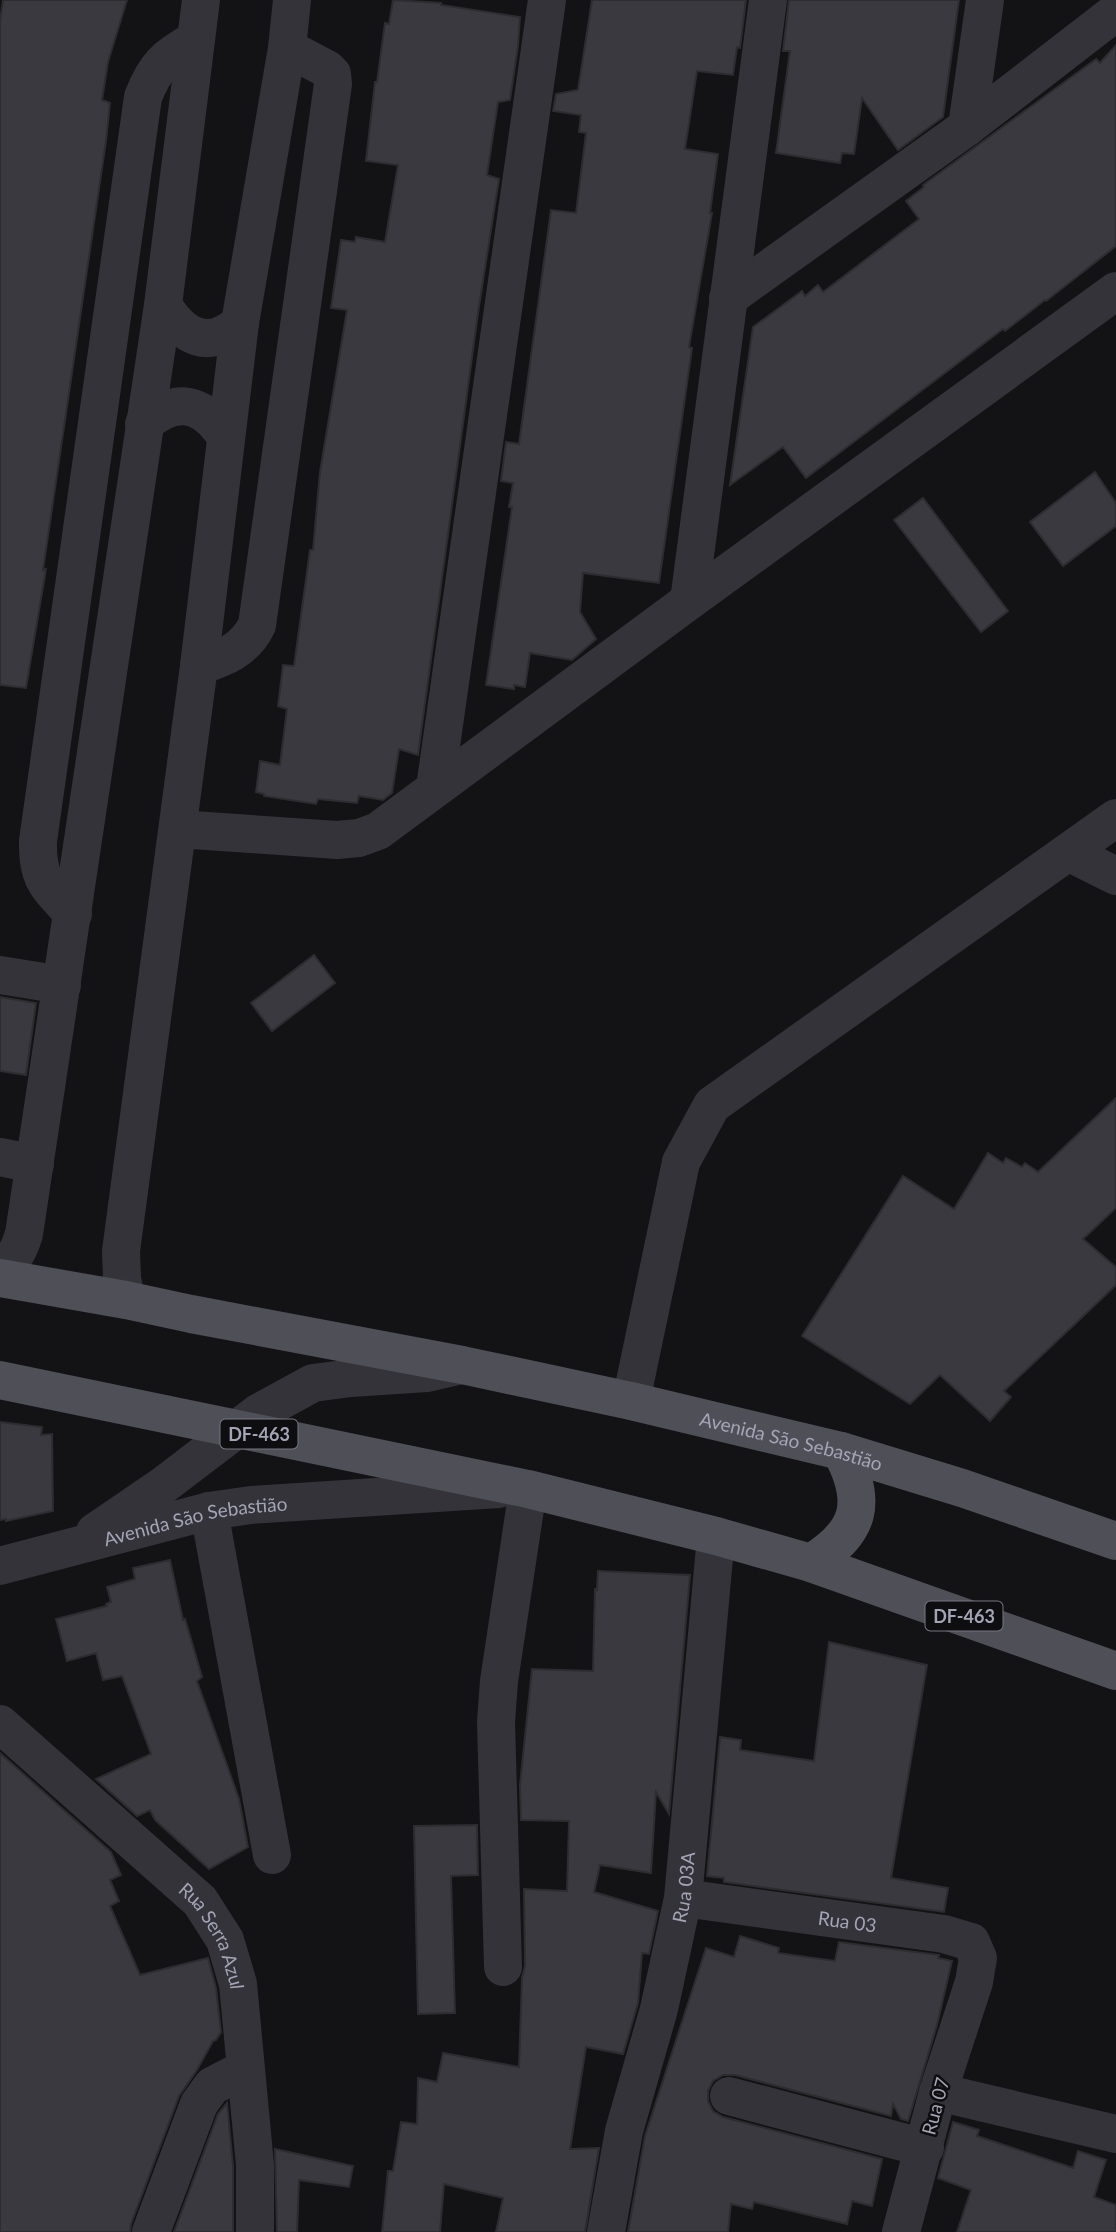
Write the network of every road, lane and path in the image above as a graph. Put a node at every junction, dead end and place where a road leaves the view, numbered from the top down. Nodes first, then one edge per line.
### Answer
1 (201, 0) edge
2 (292, 0) edge
3 (547, 0) edge
4 (768, 0) edge
5 (985, 0) edge
6 (1116, 12) edge
7 (196, 39) junction
8 (287, 48) junction
9 (967, 127) junction
10 (1116, 291) edge
11 (728, 298) junction
12 (163, 305) junction
13 (240, 323) junction
14 (145, 425) junction
15 (226, 437) junction
16 (689, 601) junction
17 (199, 666) junction
18 (435, 788) junction
19 (1116, 818) edge
20 (178, 829) junction
21 (1070, 853) junction
22 (1116, 876) edge
23 (73, 914) junction
24 (0, 975) edge
25 (62, 985) junction
26 (18, 1160) edge
27 (0, 1266) edge
28 (0, 1278) edge
29 (126, 1300) junction
30 (462, 1365) junction
31 (0, 1380) edge
32 (631, 1401) junction
33 (238, 1430) junction
34 (841, 1451) junction
35 (523, 1488) junction
36 (209, 1511) junction
37 (716, 1536) junction
38 (1116, 1541) edge
39 (75, 1546) junction
40 (811, 1563) junction
41 (0, 1566) edge
42 (1116, 1671) edge
43 (0, 1724) edge
44 (272, 1855) dead end
45 (683, 1898) junction
46 (503, 1967) dead end
47 (974, 1982) joint
48 (245, 2069) junction
49 (938, 2092) junction
50 (729, 2096) dead end
51 (1116, 2134) edge
52 (925, 2148) junction
53 (151, 2232) edge
54 (255, 2232) edge
55 (606, 2232) edge
56 (901, 2232) edge

1 - 7 street
2 - 8 street
3 - 18 street
4 - 11 street
5 - 9 street
6 - 9 street
7 - 12 street
7 - 23 street
8 - 13 street
8 - 17 street
9 - 11 street
10 - 16 street
11 - 16 street
12 - 13 street
12 - 14 street
13 - 15 street
14 - 15 street
14 - 23 street
15 - 17 street
16 - 18 street
17 - 20 street
18 - 20 street
19 - 21 street
20 - 29 street
21 - 22 street
21 - 32 street
23 - 25 street
24 - 25 street
25 - 26 street
26 - 27 street
28 - 29 main road, Avenida São Sebastião
29 - 30 main road, Avenida São Sebastião
30 - 32 main road, Avenida São Sebastião
30 - 33 street, Avenida São Sebastião
31 - 33 main road, Avenida São Sebastião / DF-463
32 - 34 main road, Avenida São Sebastião
33 - 35 main road, Avenida São Sebastião / DF-463
33 - 39 street, Avenida São Sebastião
34 - 38 main road, Avenida São Sebastião
34 - 40 main road
35 - 36 street, Avenida São Sebastião
35 - 37 main road, Avenida São Sebastião / DF-463
35 - 46 street
36 - 39 street, Avenida São Sebastião
36 - 44 street
37 - 40 main road, Avenida São Sebastião / DF-463
37 - 45 street, Rua 03A
39 - 41 street
40 - 42 main road, Avenida São Sebastião / DF-463
43 - 48 street, Rua Serra Azul
45 - 47 street, Rua 03
45 - 55 street, Rua 03A
47 - 49 street, Rua 07
48 - 53 street
48 - 54 street, Rua Serra Azul
49 - 51 street
49 - 52 street, Rua 07
50 - 52 street
52 - 56 street, Rua 07

